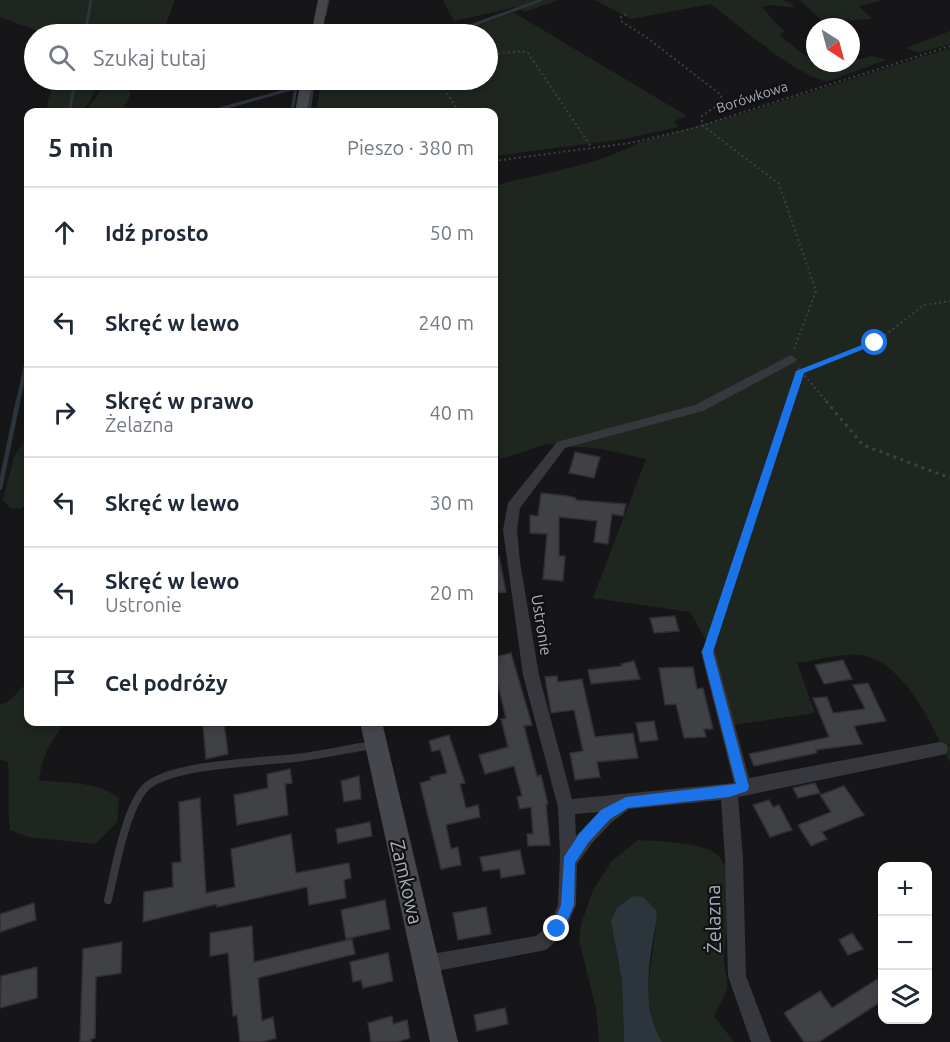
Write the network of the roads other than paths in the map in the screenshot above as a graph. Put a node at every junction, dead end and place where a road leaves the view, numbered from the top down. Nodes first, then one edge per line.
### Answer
1 (322, 0) edge
2 (318, 24) edge
3 (308, 90) edge
4 (303, 108) edge
5 (796, 365) road end
6 (708, 652) road end
7 (374, 733) edge
8 (940, 749) dead end
9 (736, 789) junction
10 (626, 802) junction
11 (566, 807) junction
12 (569, 861) junction
13 (108, 900) dead end
14 (426, 964) junction
15 (444, 1042) edge
16 (761, 1042) edge

1 - 2 street
3 - 4 street
5 - 11 street, Ustronie
6 - 9 street, Żelazna
7 - 13 lane
7 - 14 street, Zamkowa
8 - 9 street
9 - 10 street
9 - 16 street, Żelazna
10 - 11 street
10 - 12 street
11 - 12 street, Ustronie
12 - 14 street, Ustronie
14 - 15 street, Zamkowa

